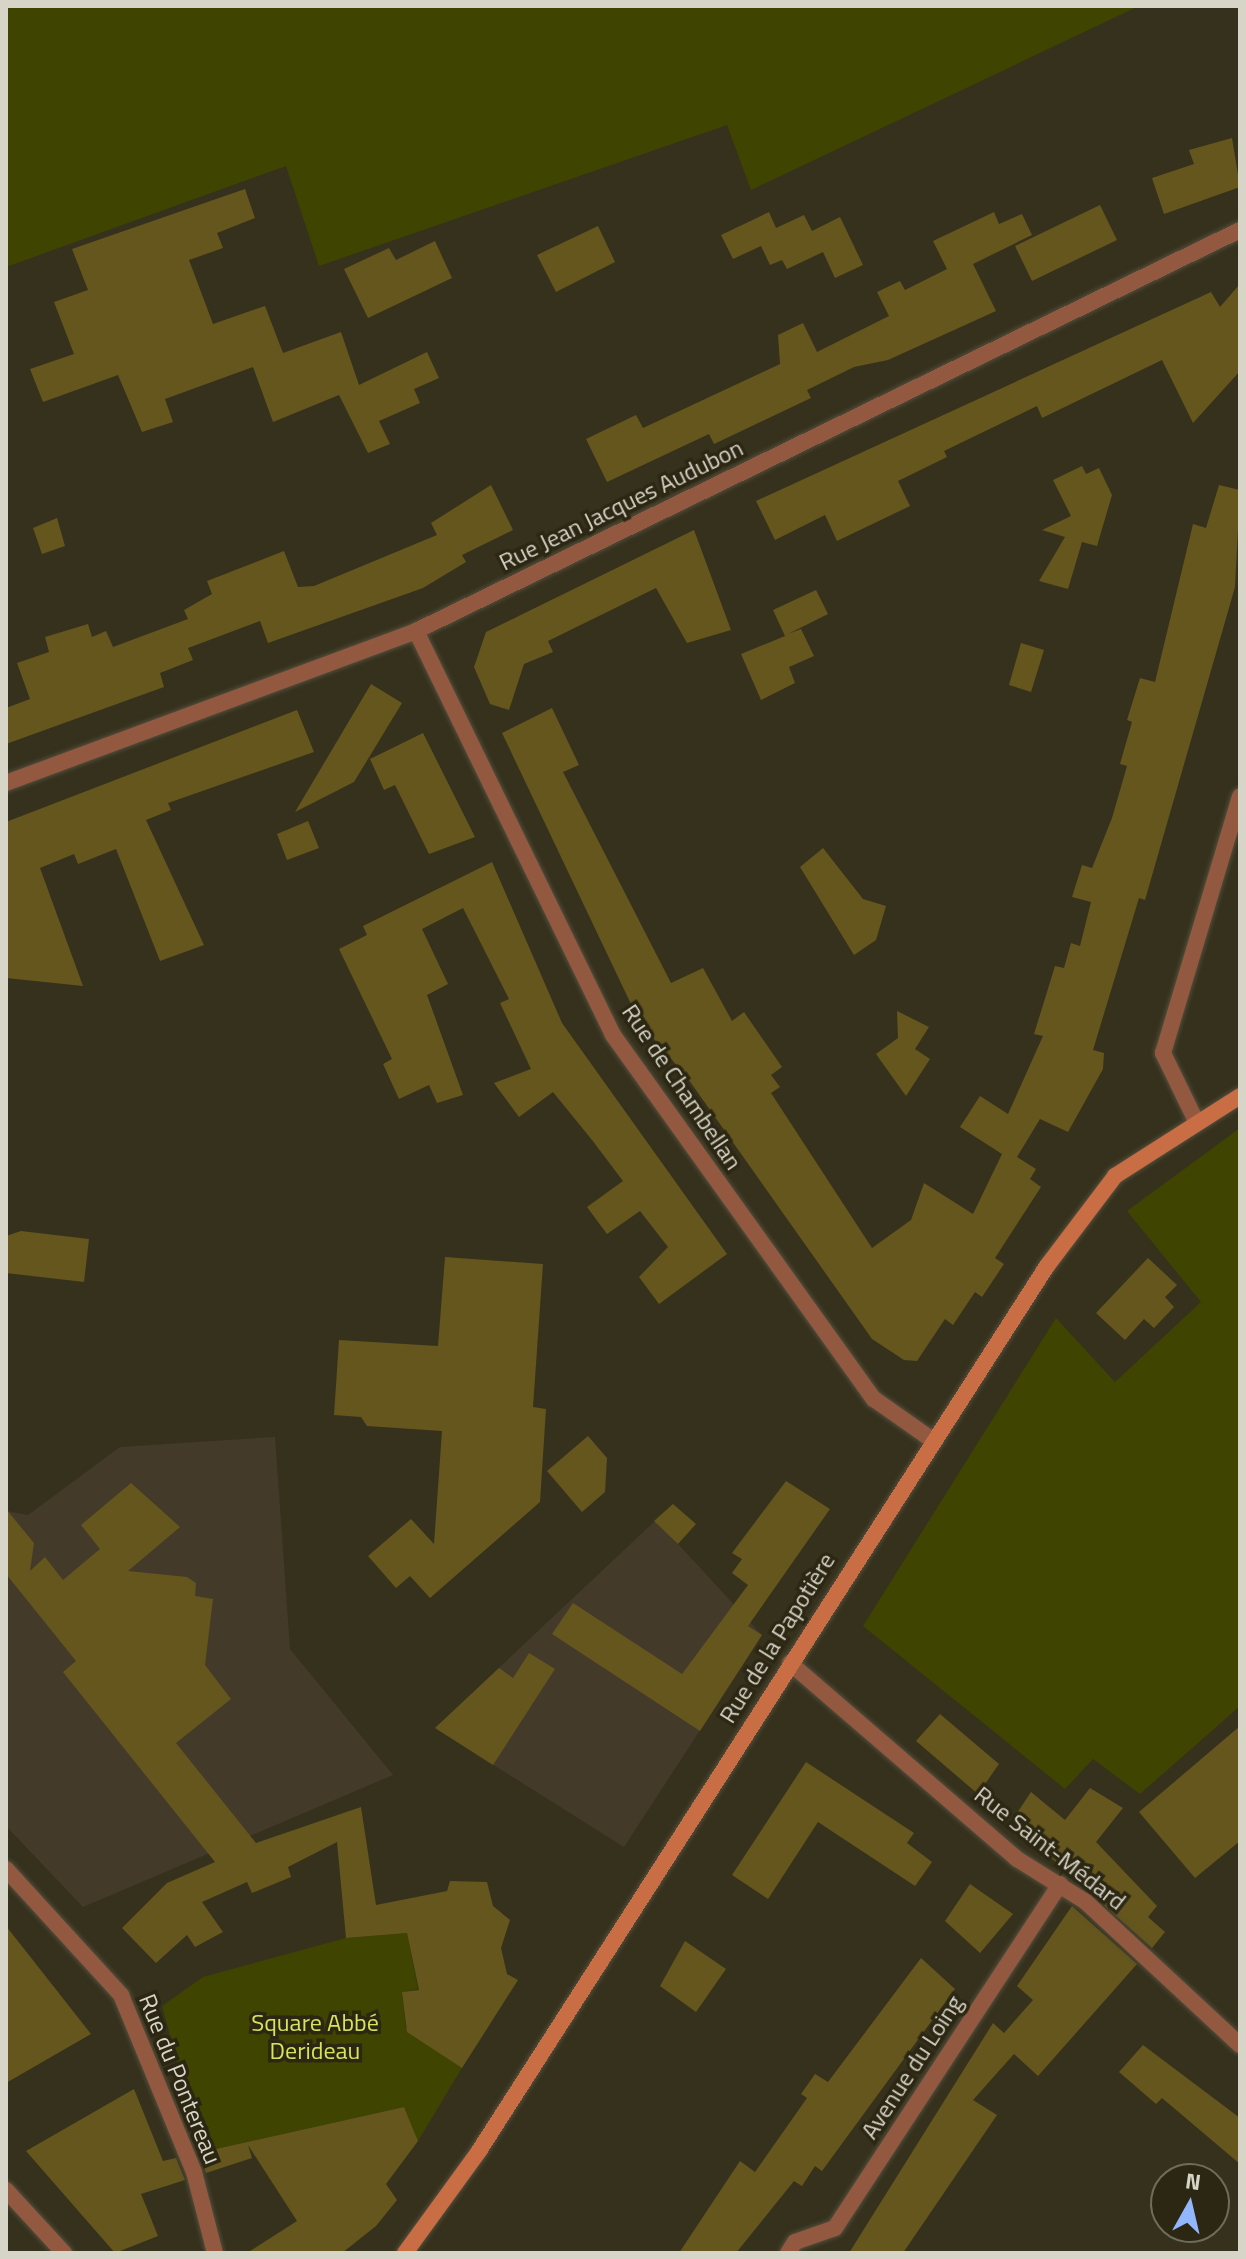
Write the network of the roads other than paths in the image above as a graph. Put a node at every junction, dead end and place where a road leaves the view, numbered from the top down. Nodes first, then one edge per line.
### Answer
1 (1240, 230) edge
2 (416, 631) junction
3 (6, 783) edge
4 (1240, 796) edge
5 (1240, 1096) edge
6 (1196, 1121) junction
7 (931, 1439) junction
8 (790, 1663) junction
9 (6, 1869) edge
10 (1060, 1884) junction
11 (1240, 2045) edge
12 (6, 2190) edge
13 (64, 2253) edge
14 (215, 2253) edge
15 (405, 2253) edge
16 (788, 2253) edge

1 - 2 street, Rue Jean Jacques Audubon
2 - 3 street, Rue Jean Jacques Audubon
2 - 7 street, Rue de Chambellan
4 - 6 street
5 - 6 street, Rue de la Papotière
6 - 7 street, Rue de la Papotière
7 - 8 street, Rue de la Papotière
8 - 10 street, Rue Saint-Médard
8 - 15 street, Rue de la Papotière
9 - 14 street, Rue du Pontereau
10 - 11 street, Rue Saint-Médard
10 - 16 street, Avenue du Loing
12 - 13 street

